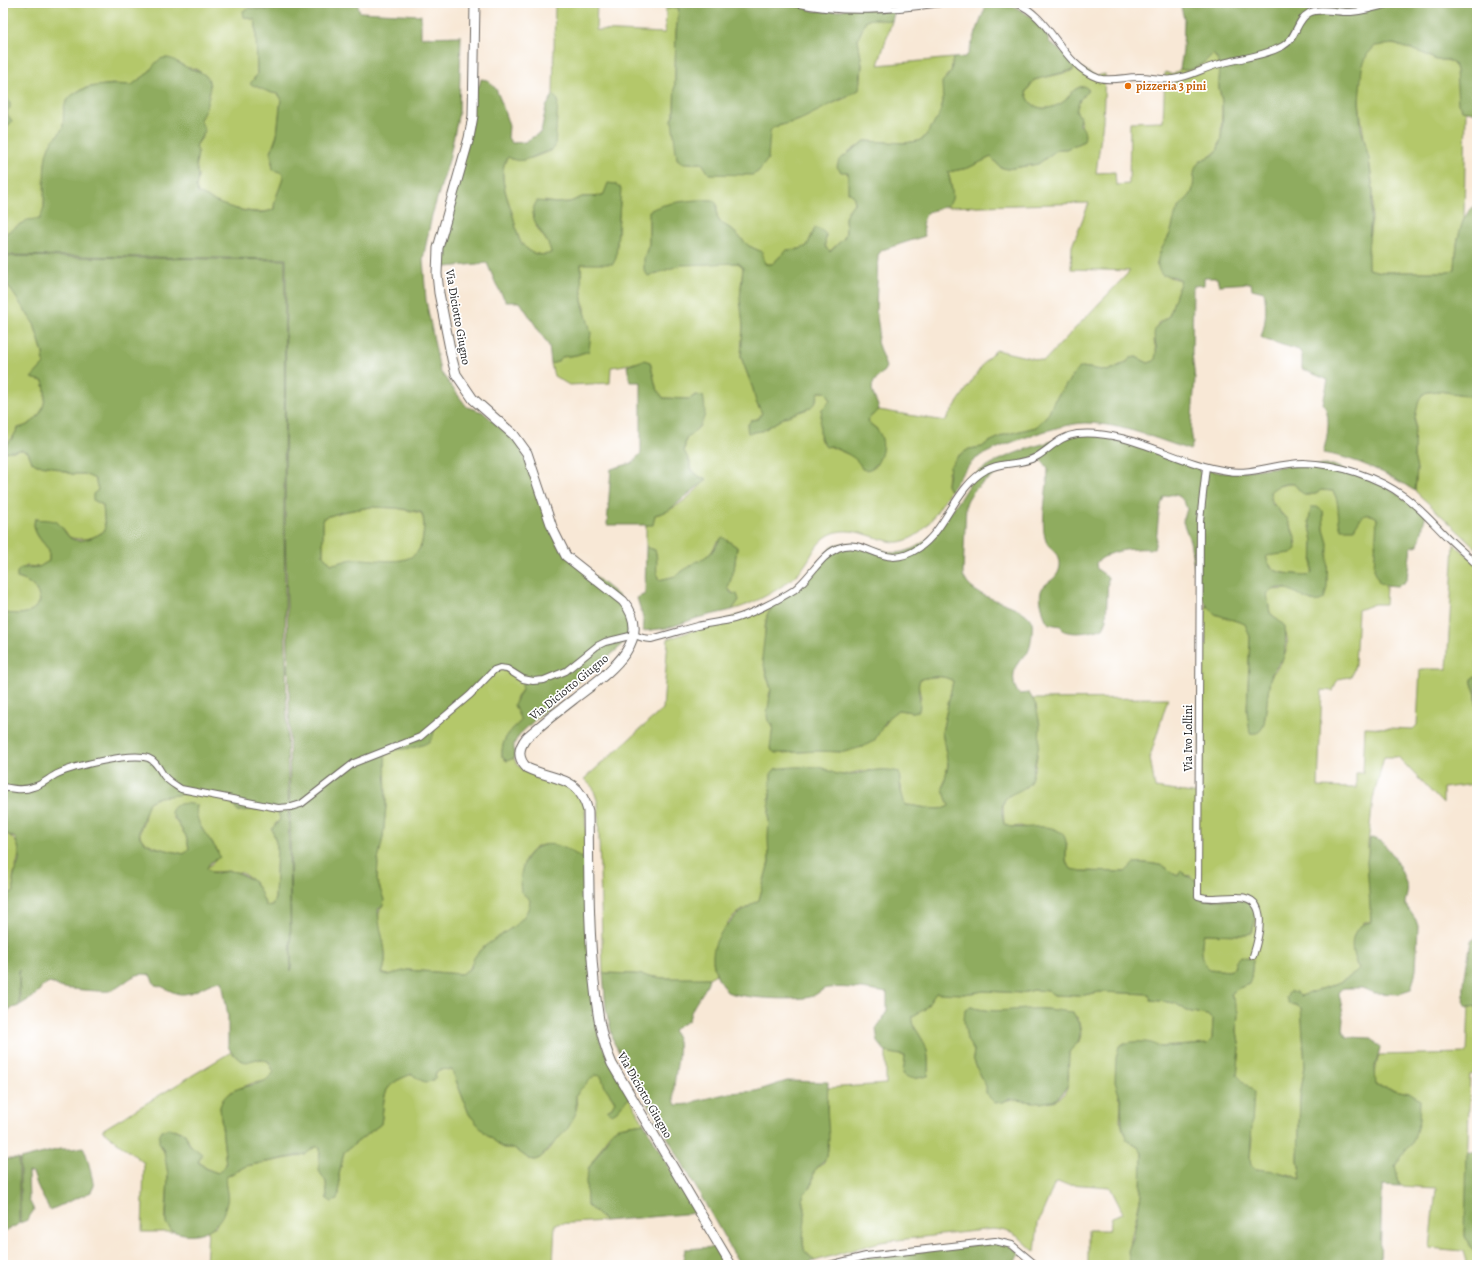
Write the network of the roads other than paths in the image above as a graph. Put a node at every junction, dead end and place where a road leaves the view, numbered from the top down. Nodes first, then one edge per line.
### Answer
1 (475, 3) edge
2 (795, 3) edge
3 (941, 3) edge
4 (1016, 3) edge
5 (1392, 3) edge
6 (1206, 467) junction
7 (1477, 565) edge
8 (634, 635) junction
9 (3, 787) edge
10 (1253, 956) dead end
11 (731, 1265) edge
12 (829, 1265) edge
13 (1036, 1265) edge

1 - 8 main road, Via Diciotto Giugno
2 - 3 street
4 - 5 street
6 - 7 street
6 - 8 street
6 - 10 street, Via Ivo Lollini
8 - 9 street
8 - 11 main road, Via Diciotto Giugno
12 - 13 street

